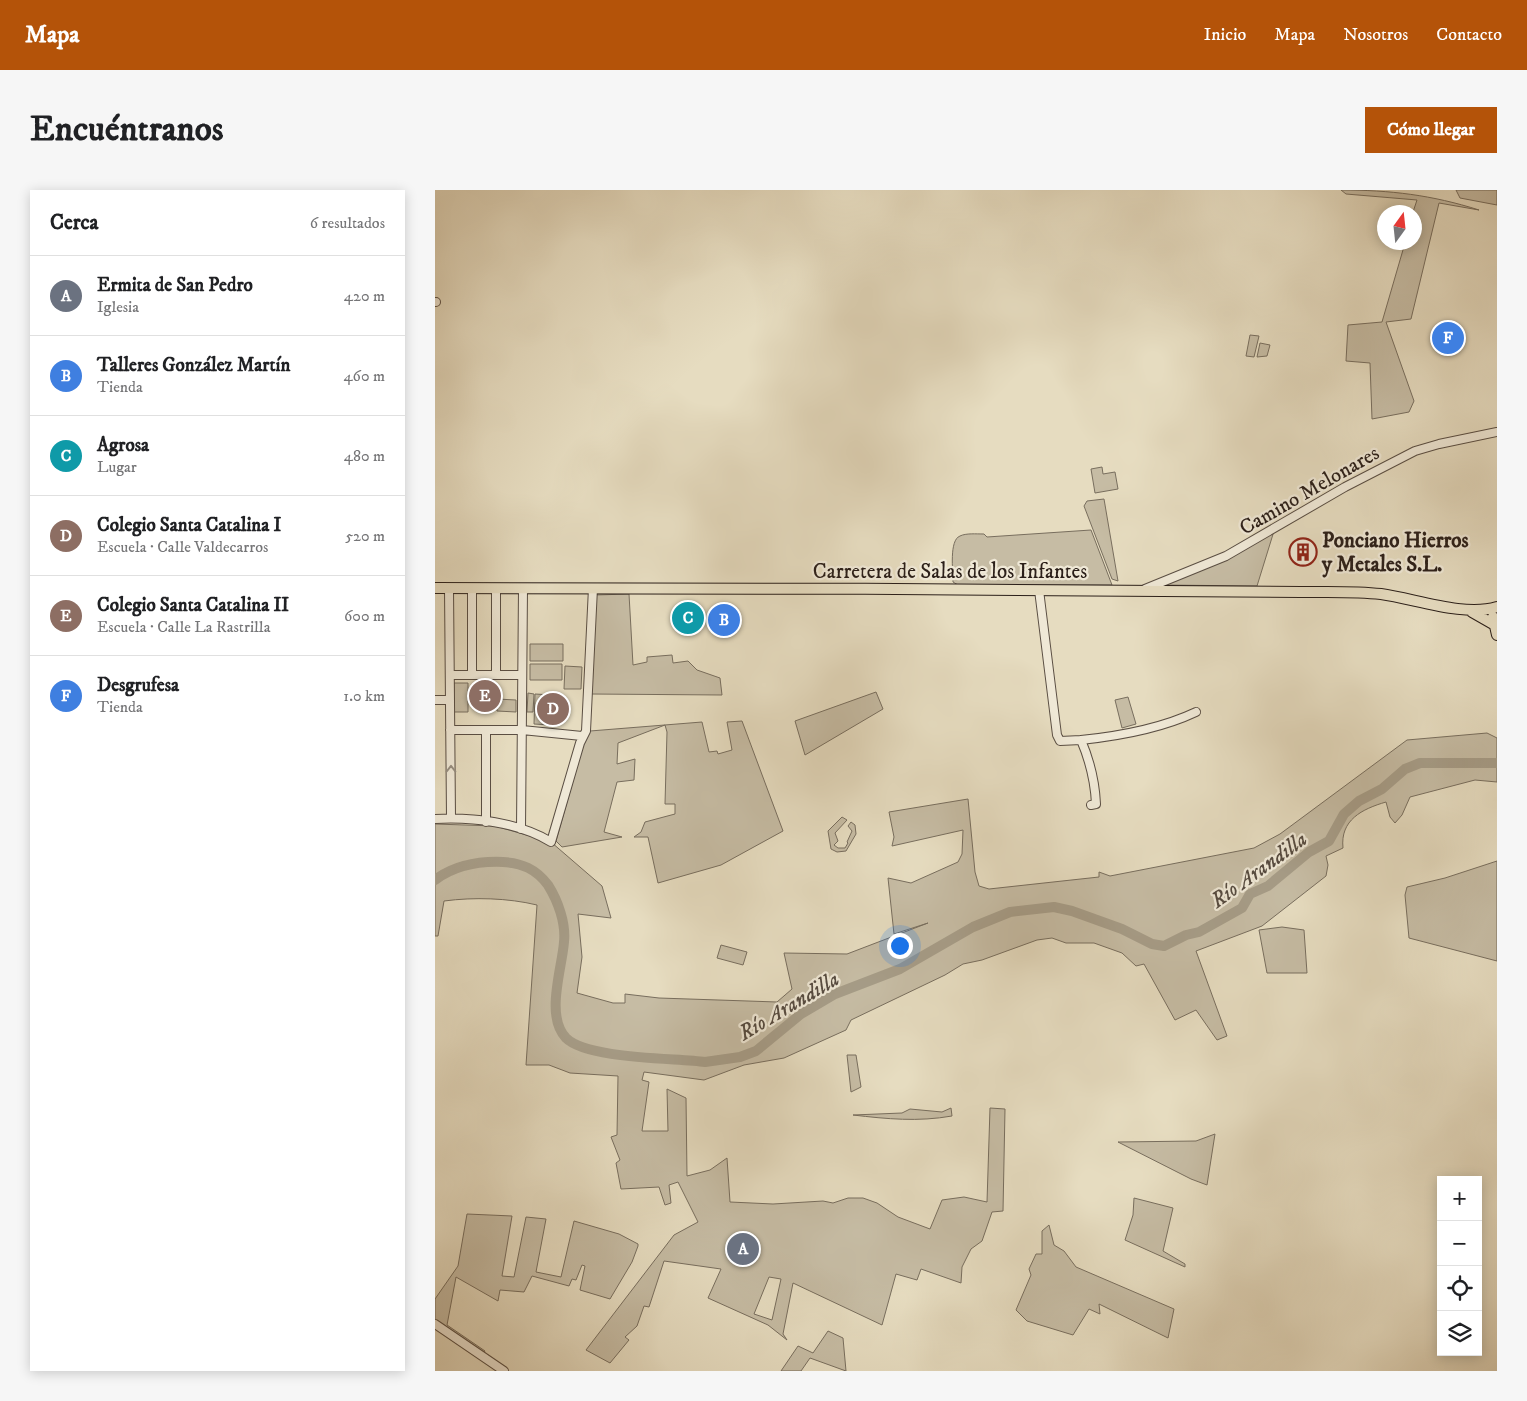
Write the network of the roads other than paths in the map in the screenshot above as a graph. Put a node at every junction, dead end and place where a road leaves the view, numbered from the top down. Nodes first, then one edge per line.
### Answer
1 (1497, 432) edge
2 (435, 588) edge
3 (449, 588) junction
4 (472, 588) junction
5 (496, 588) junction
6 (523, 588) junction
7 (593, 588) junction
8 (1039, 590) junction
9 (1142, 591) junction
10 (1497, 607) edge
11 (1464, 609) junction
12 (1493, 624) junction
13 (1497, 635) edge
14 (450, 675) junction
15 (472, 675) junction
16 (496, 675) junction
17 (522, 676) junction
18 (435, 700) edge
19 (450, 700) junction
20 (1196, 712) dead end
21 (450, 730) junction
22 (485, 730) junction
23 (522, 730) junction
24 (582, 736) junction
25 (1081, 740) junction
26 (1091, 805) dead end
27 (451, 818) junction
28 (435, 819) edge
29 (486, 822) junction
30 (521, 829) junction
31 (435, 1324) edge
32 (504, 1371) edge

1 - 9 street, Camino Melonares
2 - 3 main road, Carretera de Salas de los Infantes
3 - 4 main road, Carretera de Salas de los Infantes
3 - 14 street
4 - 5 main road, Carretera de Salas de los Infantes
4 - 15 street
5 - 6 main road, Carretera de Salas de los Infantes
5 - 16 street
6 - 7 main road, Carretera de Salas de los Infantes
6 - 17 street
7 - 8 main road, Carretera de Salas de los Infantes
7 - 24 street
8 - 9 main road, Carretera de Salas de los Infantes
8 - 25 street
9 - 11 main road, Carretera de Salas de los Infantes
10 - 11 main road, Carretera de Salas de los Infantes
10 - 12 main road
11 - 12 main road, Carretera de Salas de los Infantes
12 - 13 main road
14 - 15 street
14 - 19 street
15 - 16 street
16 - 17 street
17 - 23 street
18 - 19 street
19 - 21 street
20 - 25 street
21 - 22 street
27 -> 21 street
22 - 23 street
22 - 29 street
23 - 24 street
23 - 30 street
24 - 30 street
25 - 26 street
27 - 28 street
27 - 29 street
29 - 30 street
31 - 32 street

